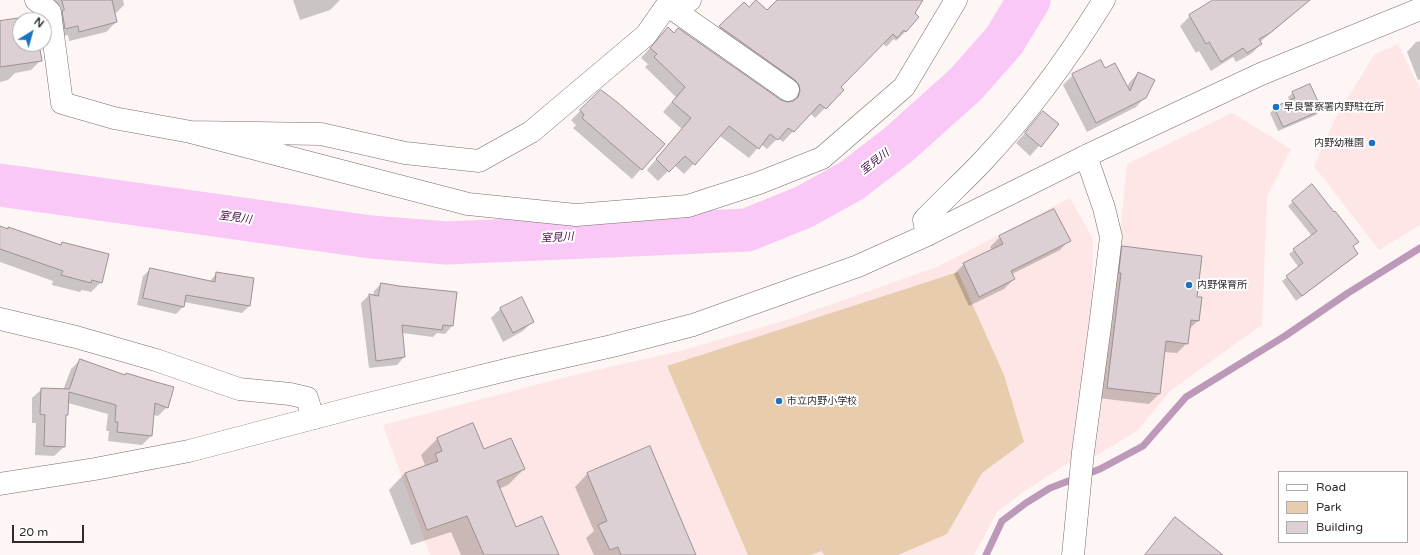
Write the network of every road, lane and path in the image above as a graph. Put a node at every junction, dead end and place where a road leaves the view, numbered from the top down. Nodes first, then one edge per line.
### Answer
1 (36, 0) edge
2 (690, 0) edge
3 (956, 0) edge
4 (1104, 0) edge
5 (668, 2) edge
6 (1420, 9) edge
7 (788, 90) dead end
8 (191, 132) junction
9 (1086, 156) junction
10 (927, 235) junction
11 (0, 320) edge
12 (313, 418) junction
13 (0, 484) edge
14 (1073, 555) edge

1 - 8 street
2 - 5 street
3 - 8 street
4 - 10 street
5 - 7 street
5 - 8 street
6 - 9 street
9 - 10 street
9 - 14 street
10 - 12 street
11 - 12 street
12 - 13 street

